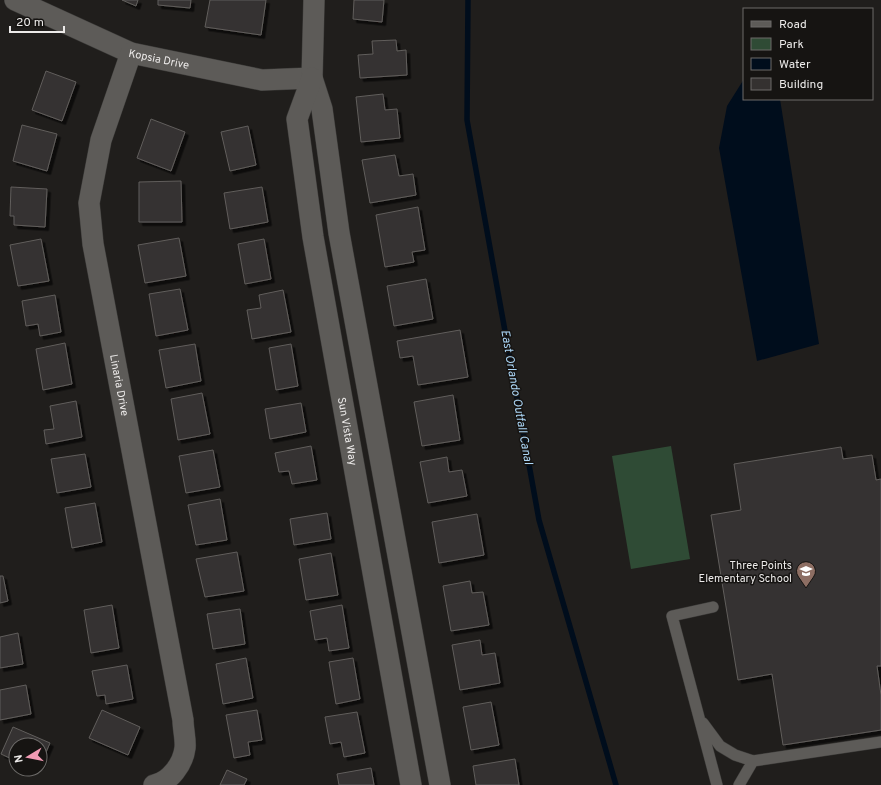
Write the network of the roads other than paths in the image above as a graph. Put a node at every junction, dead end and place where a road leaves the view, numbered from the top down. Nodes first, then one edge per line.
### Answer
1 (15, 0) edge
2 (314, 0) edge
3 (131, 53) junction
4 (312, 78) junction
5 (714, 607) dead end
6 (700, 719) junction
7 (881, 742) edge
8 (753, 761) junction
9 (154, 785) edge
10 (411, 785) edge
11 (440, 785) edge
12 (717, 785) edge
13 (739, 785) edge

1 - 3 street, Kopsia Drive
2 - 4 street, Sun Vista Way
3 - 4 street, Kopsia Drive
3 - 9 street, Linaria Drive
4 - 10 street, Sun Vista Way
4 - 11 street, Sun Vista Way
5 - 6 lane
6 - 8 lane
6 - 12 lane
7 - 8 lane
8 - 13 lane

